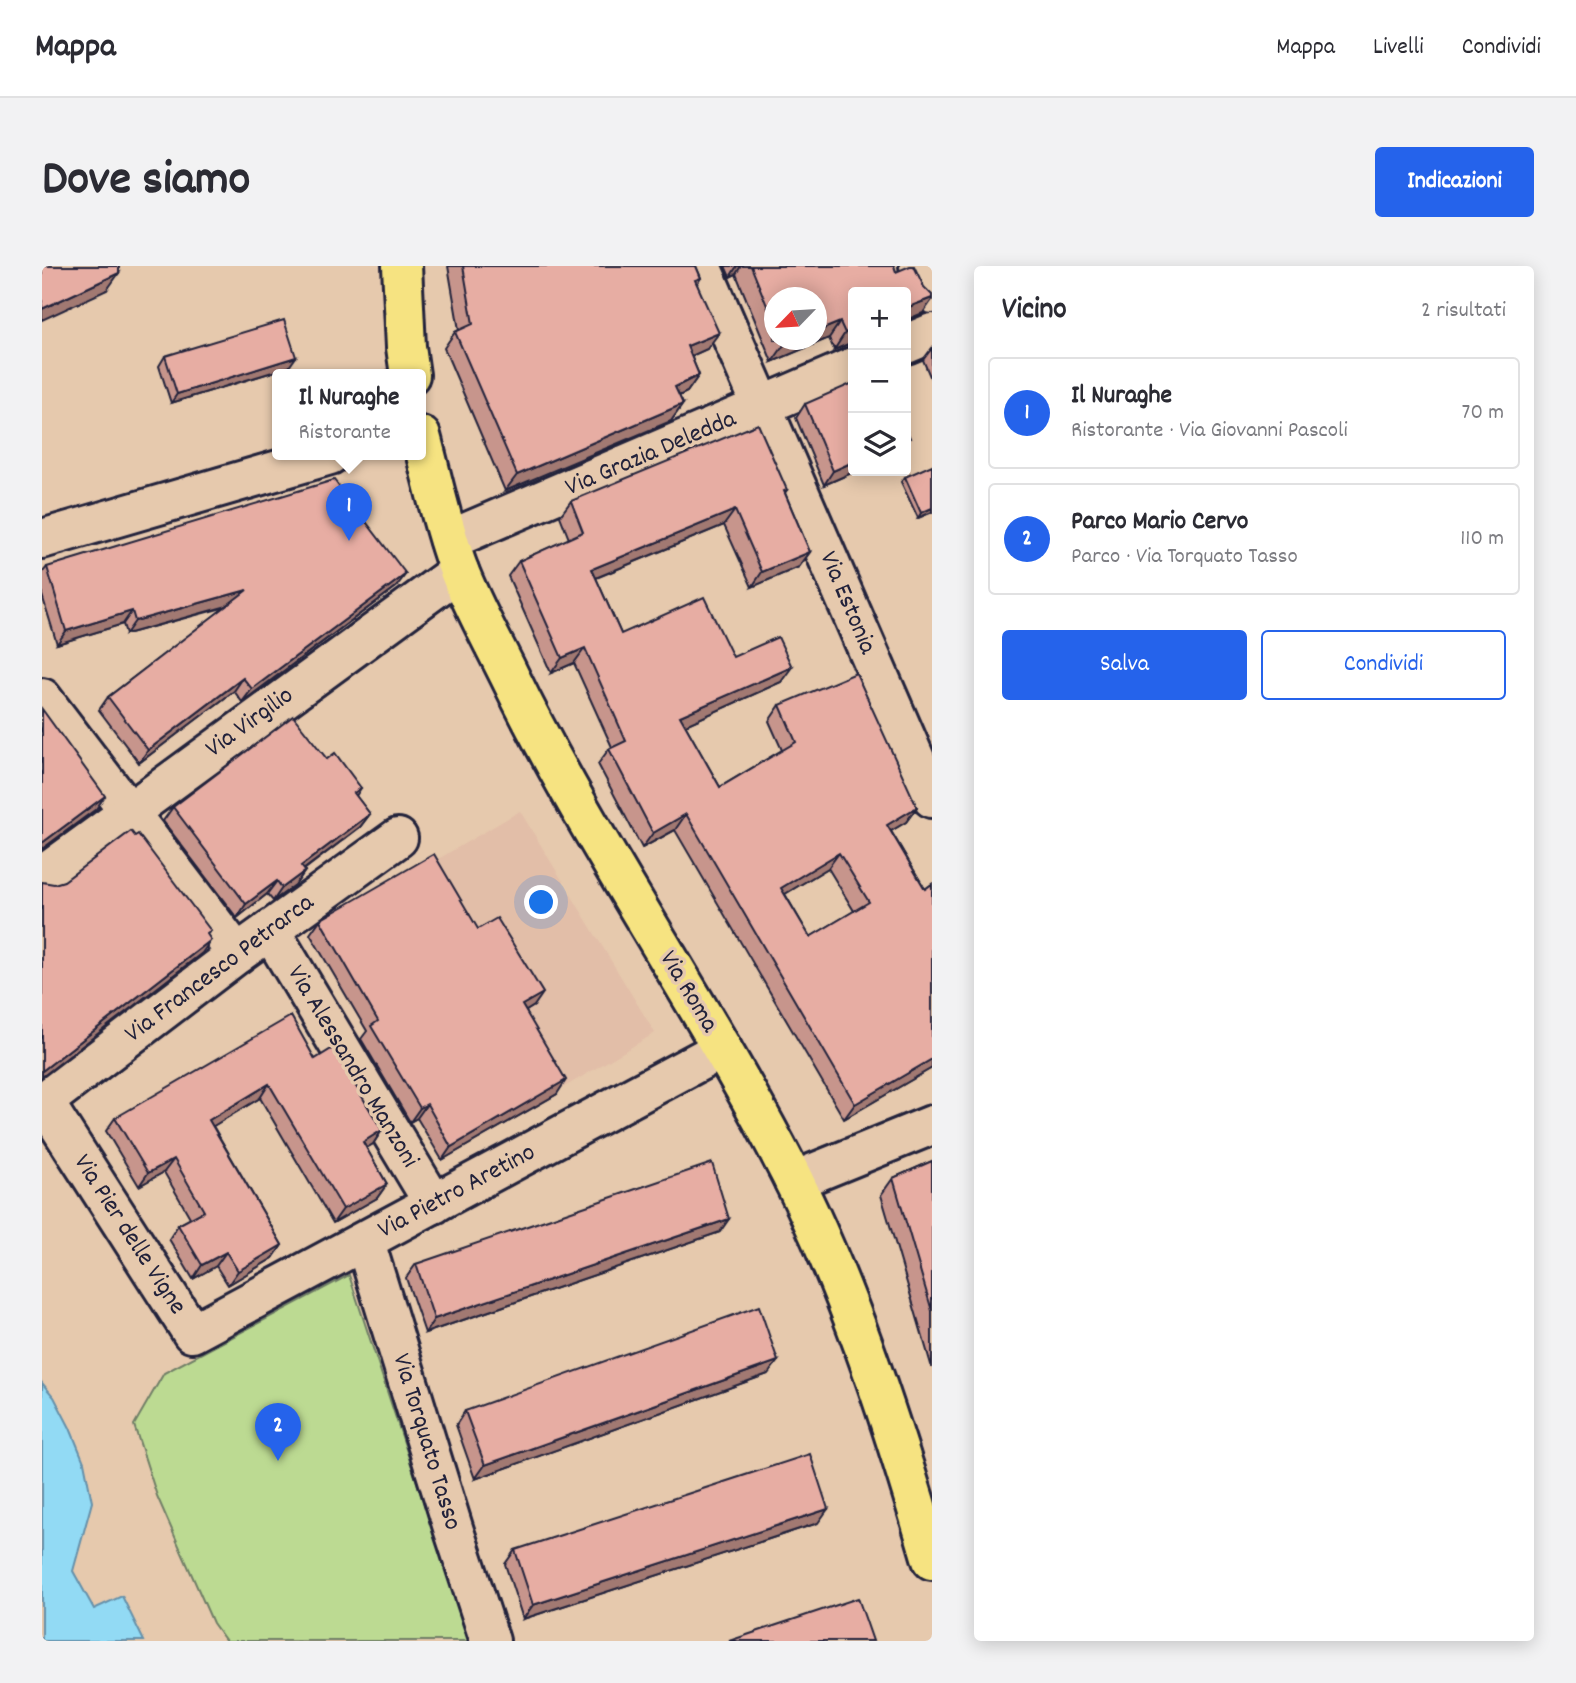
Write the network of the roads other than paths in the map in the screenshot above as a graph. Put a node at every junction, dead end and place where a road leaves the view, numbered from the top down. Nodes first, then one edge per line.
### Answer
1 (402, 266) edge
2 (701, 266) edge
3 (919, 266) edge
4 (932, 294) edge
5 (932, 332) edge
6 (911, 342) edge
7 (409, 369) edge
8 (848, 369) edge
9 (763, 407) junction
10 (426, 454) edge
11 (313, 460) edge
12 (42, 539) edge
13 (454, 556) junction
14 (42, 698) edge
15 (932, 798) edge
16 (128, 813) junction
17 (398, 838) dead end
18 (42, 876) edge
19 (270, 930) junction
20 (237, 954) junction
21 (722, 1049) junction
22 (43, 1103) edge
23 (932, 1125) edge
24 (794, 1181) junction
25 (434, 1204) junction
26 (365, 1242) junction
27 (192, 1334) joint
28 (932, 1560) edge
29 (490, 1641) edge

1 - 7 main road
2 - 9 street, Via Estonia
3 - 4 street
5 - 6 street
8 - 9 street, Via Grazia Deledda
9 - 13 street, Via Grazia Deledda
9 - 15 street, Via Estonia
10 - 13 main road, Via Roma
11 - 12 street
13 - 16 street, Via Virgilio
13 - 21 main road, Via Roma
14 - 16 street
16 - 18 street, Via Virgilio
16 - 20 street
17 - 19 street, Via Francesco Petrarca
19 - 20 street, Via Francesco Petrarca
19 - 25 street, Via Alessandro Manzoni
20 - 22 street, Via Francesco Petrarca
21 - 24 main road, Via Roma
21 - 25 street, Via Pietro Aretino
22 - 27 street, Via Pier delle Vigne
23 - 24 street
24 - 28 main road, Via Roma
25 - 26 street, Via Pietro Aretino
26 - 27 street, Via Pietro Aretino
26 - 29 street, Via Torquato Tasso

